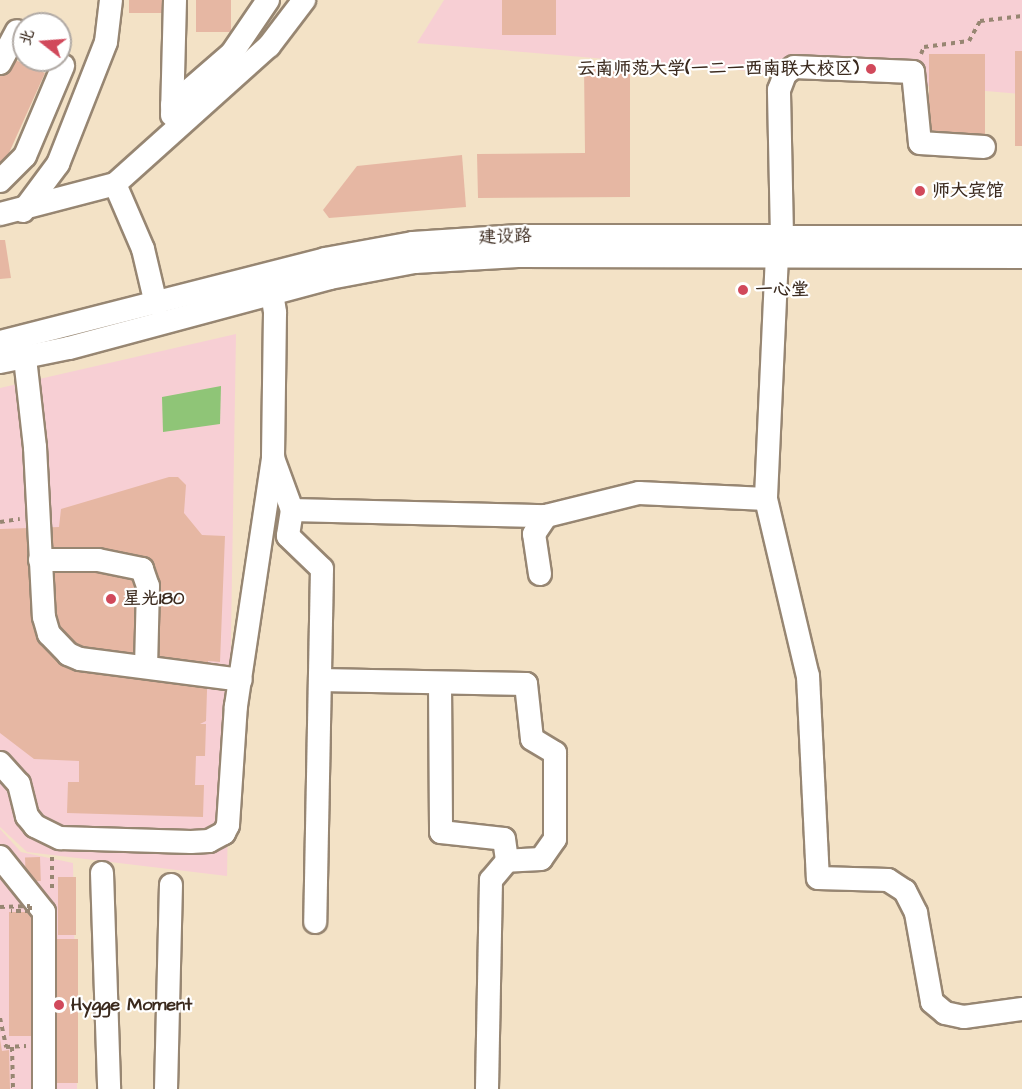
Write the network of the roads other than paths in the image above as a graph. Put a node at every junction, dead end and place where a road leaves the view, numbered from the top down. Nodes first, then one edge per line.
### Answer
1 (111, 0) edge
2 (175, 0) edge
3 (247, 0) edge
4 (268, 0) edge
5 (304, 0) edge
6 (245, 34) junction
7 (12, 40) edge
8 (0, 63) edge
9 (61, 72) edge
10 (172, 105) junction
11 (172, 134) junction
12 (984, 147) dead end
13 (0, 181) edge
14 (115, 184) junction
15 (23, 211) junction
16 (0, 214) edge
17 (1022, 237) edge
18 (779, 246) junction
19 (1022, 256) edge
20 (272, 293) junction
21 (156, 304) junction
22 (0, 342) edge
23 (25, 358) junction
24 (0, 362) edge
25 (273, 458) junction
26 (766, 499) junction
27 (292, 510) junction
28 (546, 516) junction
29 (40, 560) junction
30 (540, 573) dead end
31 (147, 667) junction
32 (241, 680) junction
33 (320, 681) junction
34 (440, 683) junction
35 (0, 763) edge
36 (0, 857) edge
37 (507, 861) junction
38 (102, 873) dead end
39 (171, 885) dead end
40 (315, 922) dead end
41 (1022, 1009) edge
42 (44, 1089) edge
43 (109, 1089) edge
44 (166, 1089) edge
45 (488, 1089) edge

1 - 15 street
2 - 10 street
3 - 6 street
4 - 6 street
5 - 11 street
6 - 10 street
7 - 8 street
9 - 13 street
10 - 11 street
11 - 14 street
12 - 18 street
14 - 15 street
14 - 21 street
15 - 16 street
17 - 18 street, 建设路
18 - 19 street, 建设路
18 - 20 street, 建设路
18 - 21 street, 建设路
18 - 26 street
20 - 23 street, 建设路
20 - 25 street
21 - 22 street, 建设路
23 - 24 street, 建设路
23 - 29 street
25 - 27 street
25 - 32 street
26 - 28 street
26 - 41 street
27 - 28 street
27 - 33 street
28 - 30 street
29 - 31 street
29 - 31 street
31 - 32 street
32 - 35 street
33 - 34 street
33 - 40 street
34 - 37 street
34 - 37 street
36 - 42 street
37 - 45 street
38 - 43 street
39 - 44 street

